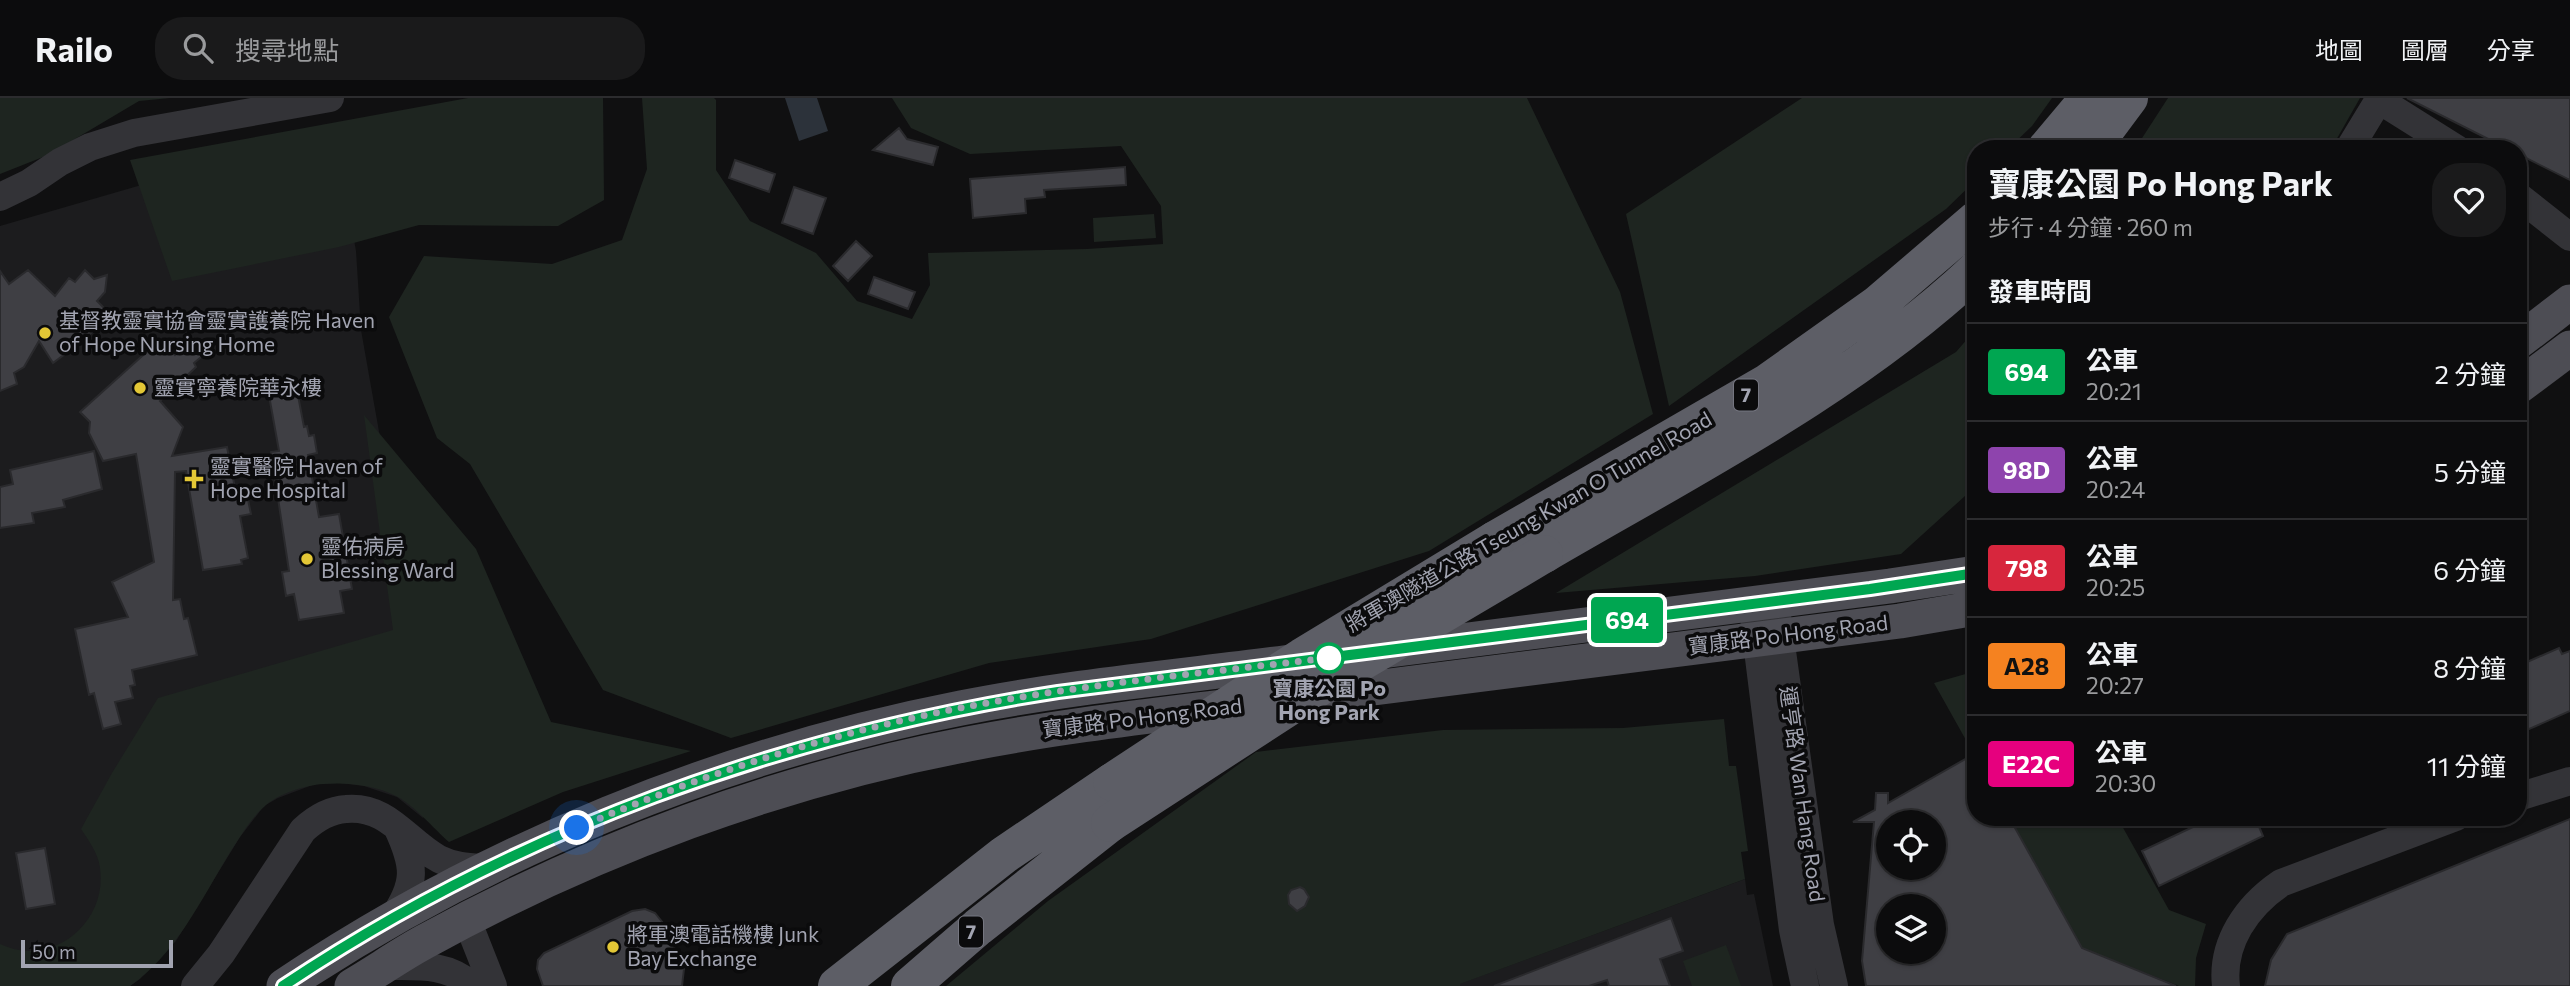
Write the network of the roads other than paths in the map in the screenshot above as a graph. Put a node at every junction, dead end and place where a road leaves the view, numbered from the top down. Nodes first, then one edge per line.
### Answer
1 (330, 98) edge
2 (2089, 98) edge
3 (2129, 98) edge
4 (2379, 99) edge
5 (2054, 140) edge
6 (2098, 140) edge
7 (2354, 140) edge
8 (2443, 140) edge
9 (0, 197) edge
10 (2527, 203) edge
11 (1967, 228) edge
12 (2570, 237) edge
13 (1967, 278) edge
14 (2570, 302) edge
15 (2527, 335) edge
16 (2570, 348) edge
17 (2527, 380) edge
18 (1967, 574) edge
19 (1764, 602) junction
20 (1967, 609) edge
21 (1768, 638) junction
22 (2570, 781) edge
23 (2527, 794) edge
24 (1101, 809) junction
25 (397, 826) junction
26 (2432, 826) edge
27 (487, 868) junction
28 (393, 918) junction
29 (467, 920) junction
30 (386, 966) junction
31 (838, 984) edge
32 (195, 986) edge
33 (284, 986) edge
34 (352, 986) edge
35 (473, 986) edge
36 (493, 986) edge
37 (909, 986) edge
38 (1805, 986) edge
39 (1834, 986) edge
40 (2226, 986) edge

1 - 9 street
2 - 5 highway
3 - 6 highway
4 - 7 street
4 - 8 street
10 - 12 street
11 - 24 highway, 將軍澳隧道公路 Tseung Kwan O Tunnel Road / 7, bridge
13 - 24 highway, 將軍澳隧道公路 Tseung Kwan O Tunnel Road / 7, bridge
14 - 15 main road
16 - 17 main road
18 - 19 main road, 寶康路 Po Hong Road
19 - 21 street, 運亨路 Wan Hang Road
19 - 27 main road, 寶康路 Po Hong Road
20 - 21 main road, 寶康路 Po Hong Road
21 - 29 main road, 寶康路 Po Hong Road
21 - 38 street, 運亨路 Wan Hang Road
21 - 39 street, 運亨路 Wan Hang Road
22 - 23 street
24 - 31 highway, 將軍澳隧道公路 Tseung Kwan O Tunnel Road / 7
24 - 37 highway, 將軍澳隧道公路 Tseung Kwan O Tunnel Road / 7
25 - 27 street
25 - 28 street
25 - 32 street
26 - 40 street
27 - 28 main road, 寶康路 Po Hong Road
28 - 33 main road, 寶康路 Po Hong Road
29 - 30 main road, 寶康路 Po Hong Road
29 - 36 street
30 - 34 main road, 寶康路 Po Hong Road
30 - 35 street

